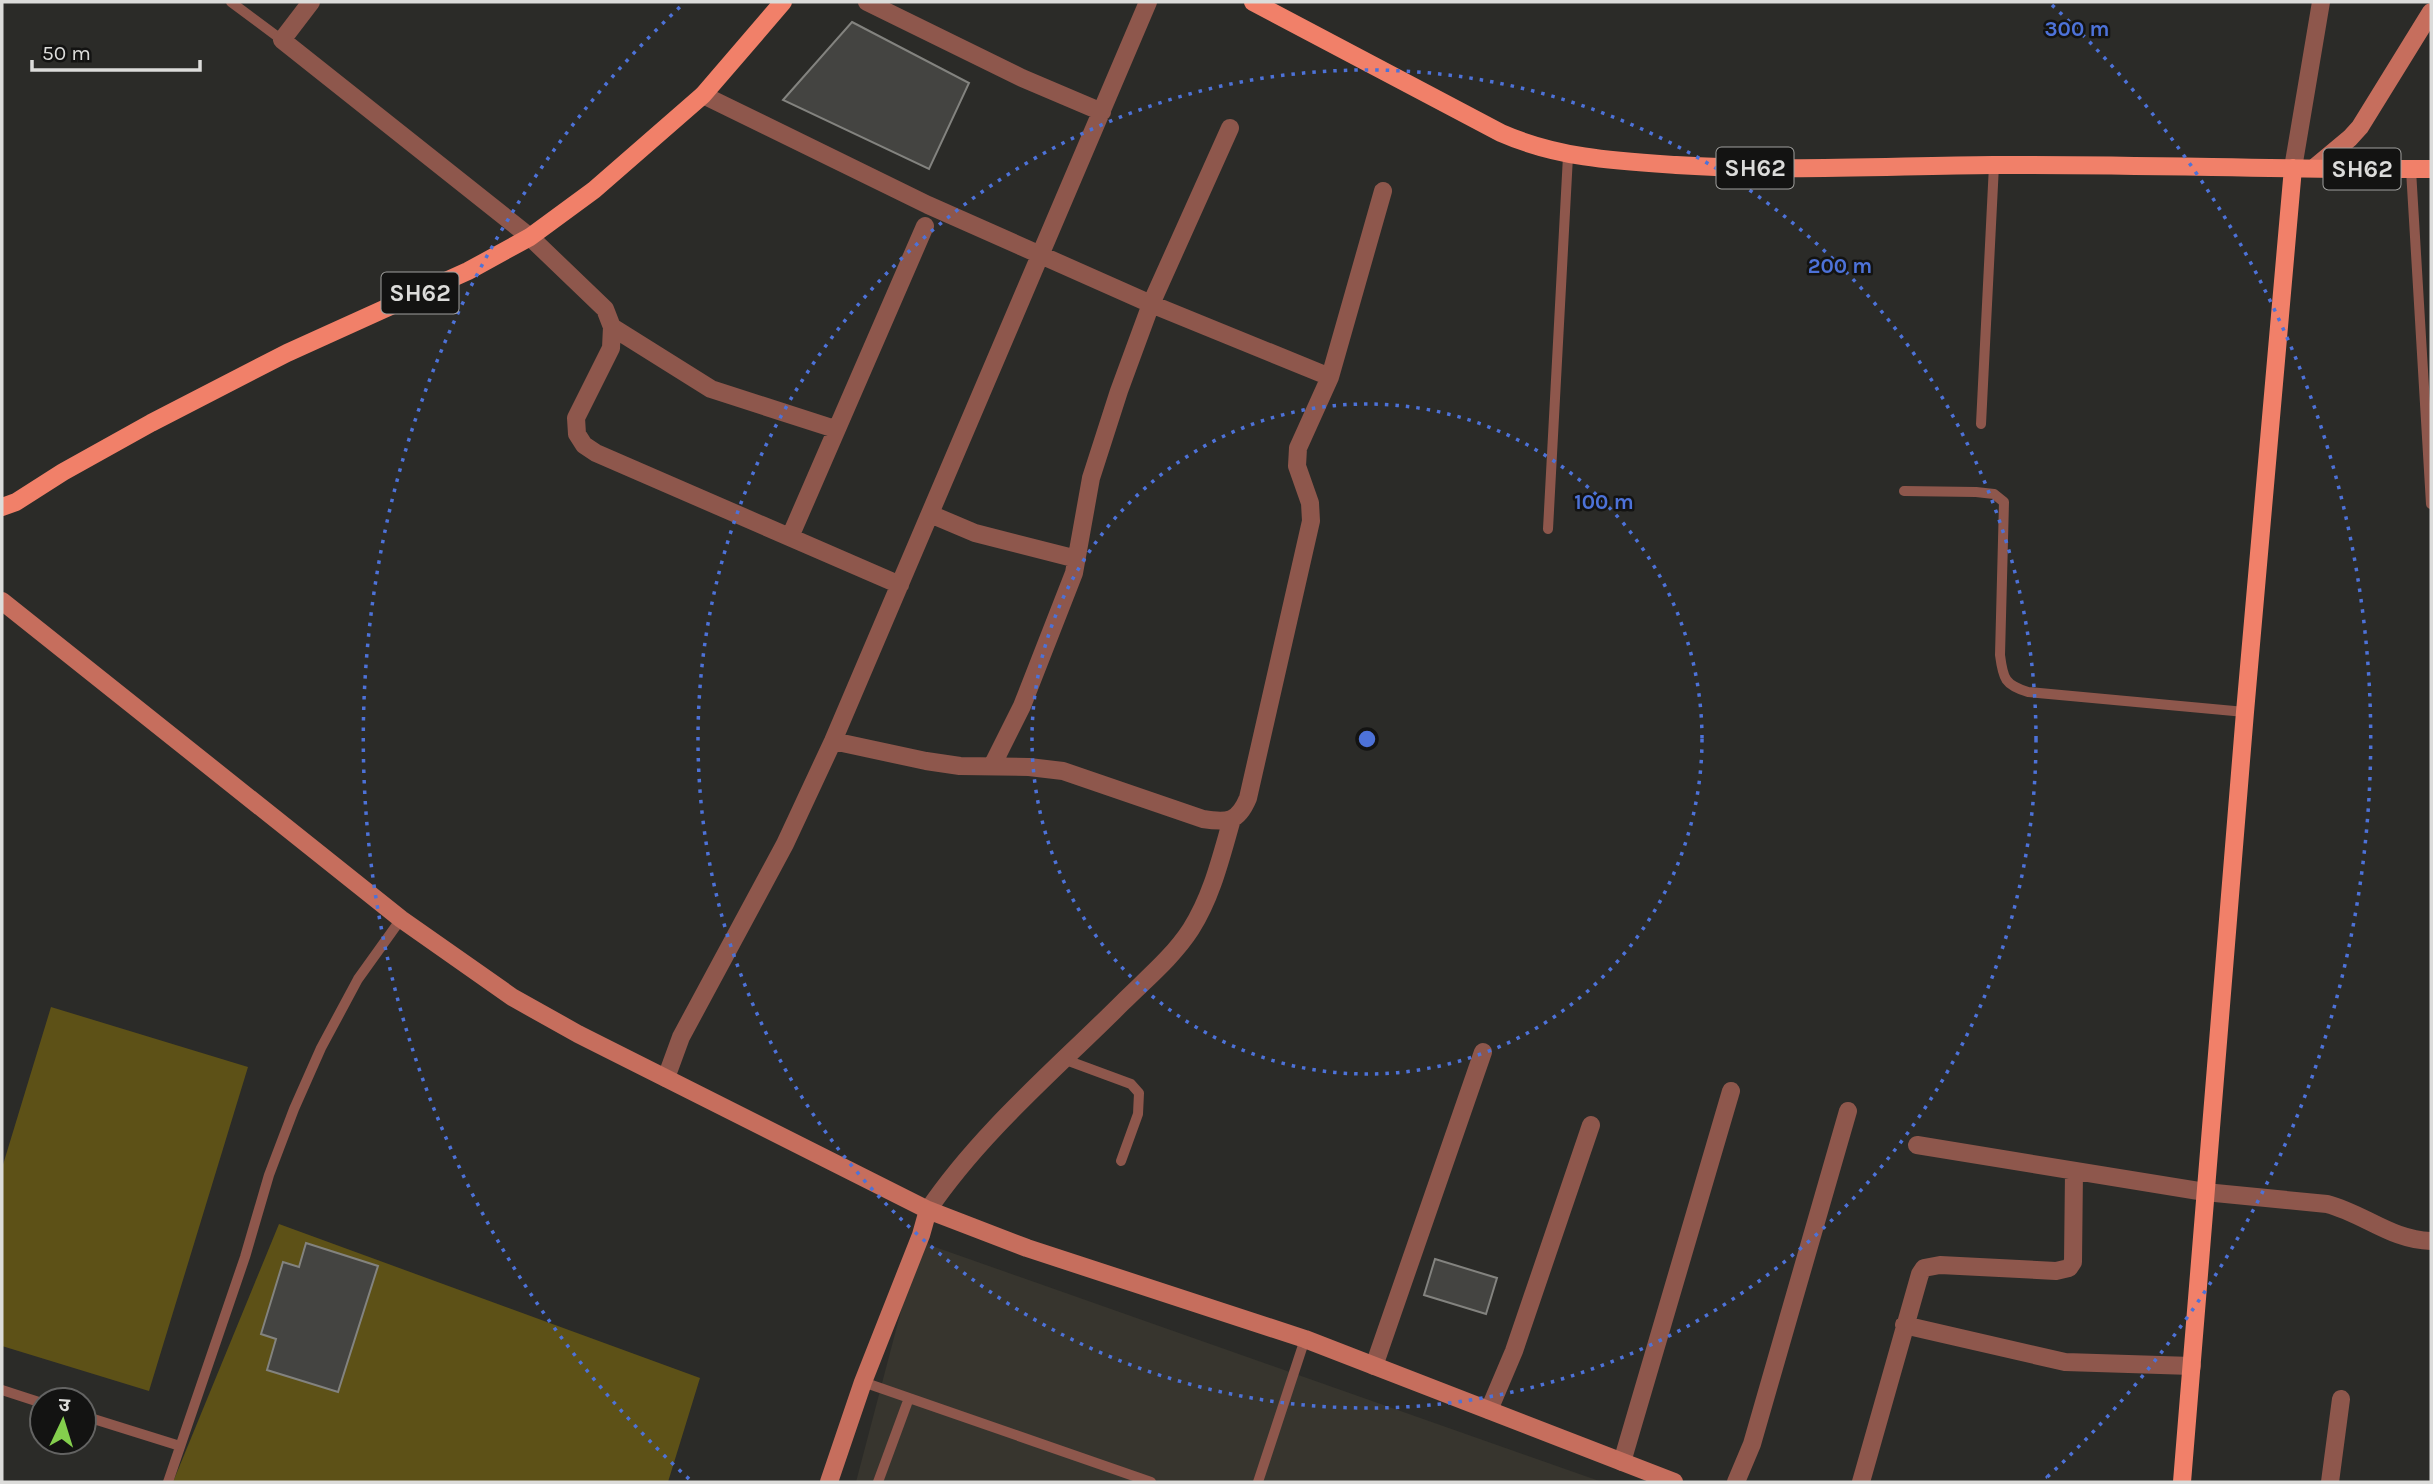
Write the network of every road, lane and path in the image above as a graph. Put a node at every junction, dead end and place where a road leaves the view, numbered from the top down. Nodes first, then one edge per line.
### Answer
1 (231, 2) edge
2 (311, 2) edge
3 (783, 2) edge
4 (867, 2) edge
5 (1148, 2) edge
6 (1254, 2) edge
7 (2321, 2) edge
8 (2431, 12) edge
9 (282, 40) junction
10 (703, 95) junction
11 (1102, 112) junction
12 (1230, 128) dead end
13 (1568, 156) junction
14 (1994, 165) junction
15 (2293, 168) junction
16 (2314, 168) junction
17 (2431, 169) edge
18 (2411, 170) junction
19 (1383, 191) dead end
20 (925, 226) dead end
21 (530, 237) junction
22 (1041, 255) junction
23 (1151, 304) junction
24 (612, 327) junction
25 (1330, 377) junction
26 (1981, 424) dead end
27 (835, 429) junction
28 (1903, 491) dead end
29 (2431, 504) edge
30 (2, 507) edge
31 (930, 514) junction
32 (1548, 529) dead end
33 (790, 537) junction
34 (1077, 559) junction
35 (900, 585) junction
36 (2, 601) edge
37 (2245, 712) junction
38 (833, 741) junction
39 (992, 766) junction
40 (1232, 819) junction
41 (401, 919) junction
42 (1483, 1052) dead end
43 (1066, 1060) junction
44 (666, 1078) junction
45 (1731, 1091) dead end
46 (1848, 1111) dead end
47 (1591, 1125) dead end
48 (1917, 1145) dead end
49 (1121, 1161) dead end
50 (2074, 1171) junction
51 (2205, 1192) junction
52 (928, 1210) junction
53 (2431, 1241) edge
54 (1904, 1325) junction
55 (1305, 1339) junction
56 (1374, 1366) junction
57 (2192, 1366) junction
58 (863, 1382) junction
59 (2, 1390) edge
60 (28, 1398) edge
61 (909, 1398) junction
62 (2341, 1399) dead end
63 (1489, 1410) junction
64 (98, 1420) edge
65 (180, 1446) junction
66 (1622, 1462) junction
67 (168, 1482) edge
68 (830, 1482) edge
69 (878, 1482) edge
70 (1151, 1482) edge
71 (1258, 1482) edge
72 (1674, 1482) edge
73 (1736, 1482) edge
74 (1861, 1482) edge
75 (2182, 1482) edge
76 (2330, 1482) edge

1 - 9 lane
2 - 9 street
3 - 10 main road, SH62
4 - 11 street
5 - 11 street
6 - 13 main road, SH62
7 - 15 street
8 - 16 street
9 - 21 street
10 - 21 main road, SH62
10 - 22 street
11 - 22 street
12 - 23 street
13 - 14 main road, SH62
13 - 32 lane
14 - 15 main road, SH62
14 - 26 lane
15 - 16 main road, SH62
15 - 37 main road
16 - 18 main road, SH62
17 - 18 main road, SH62
18 - 29 lane
19 - 25 street
20 - 27 street
21 - 24 street
21 - 30 main road, SH62
22 - 23 street
22 - 31 street
23 - 25 street
23 - 34 street
24 - 27 street
24 - 33 street
25 - 40 street
27 - 33 street
28 - 37 lane
31 - 34 street
31 - 35 street
33 - 35 street
34 - 39 street
35 - 38 street
36 - 41 street
37 - 51 main road
38 - 39 street
38 - 44 street
39 - 40 street
40 - 43 street
41 - 44 street
41 - 65 lane
42 - 56 street
43 - 49 lane
43 - 52 street
44 - 52 street
45 - 66 street
46 - 73 street
47 - 63 street
48 - 50 street
50 - 51 street
50 - 54 street
51 - 53 street
51 - 57 main road
52 - 55 street
52 - 58 street
54 - 57 street
54 - 74 street
55 - 56 street
55 - 71 lane
56 - 63 street
57 - 75 main road
58 - 61 lane
58 - 68 street
59 - 60 lane
61 - 69 lane
61 - 70 lane
62 - 76 street
63 - 66 street
64 - 65 lane
65 - 67 lane
66 - 72 street

